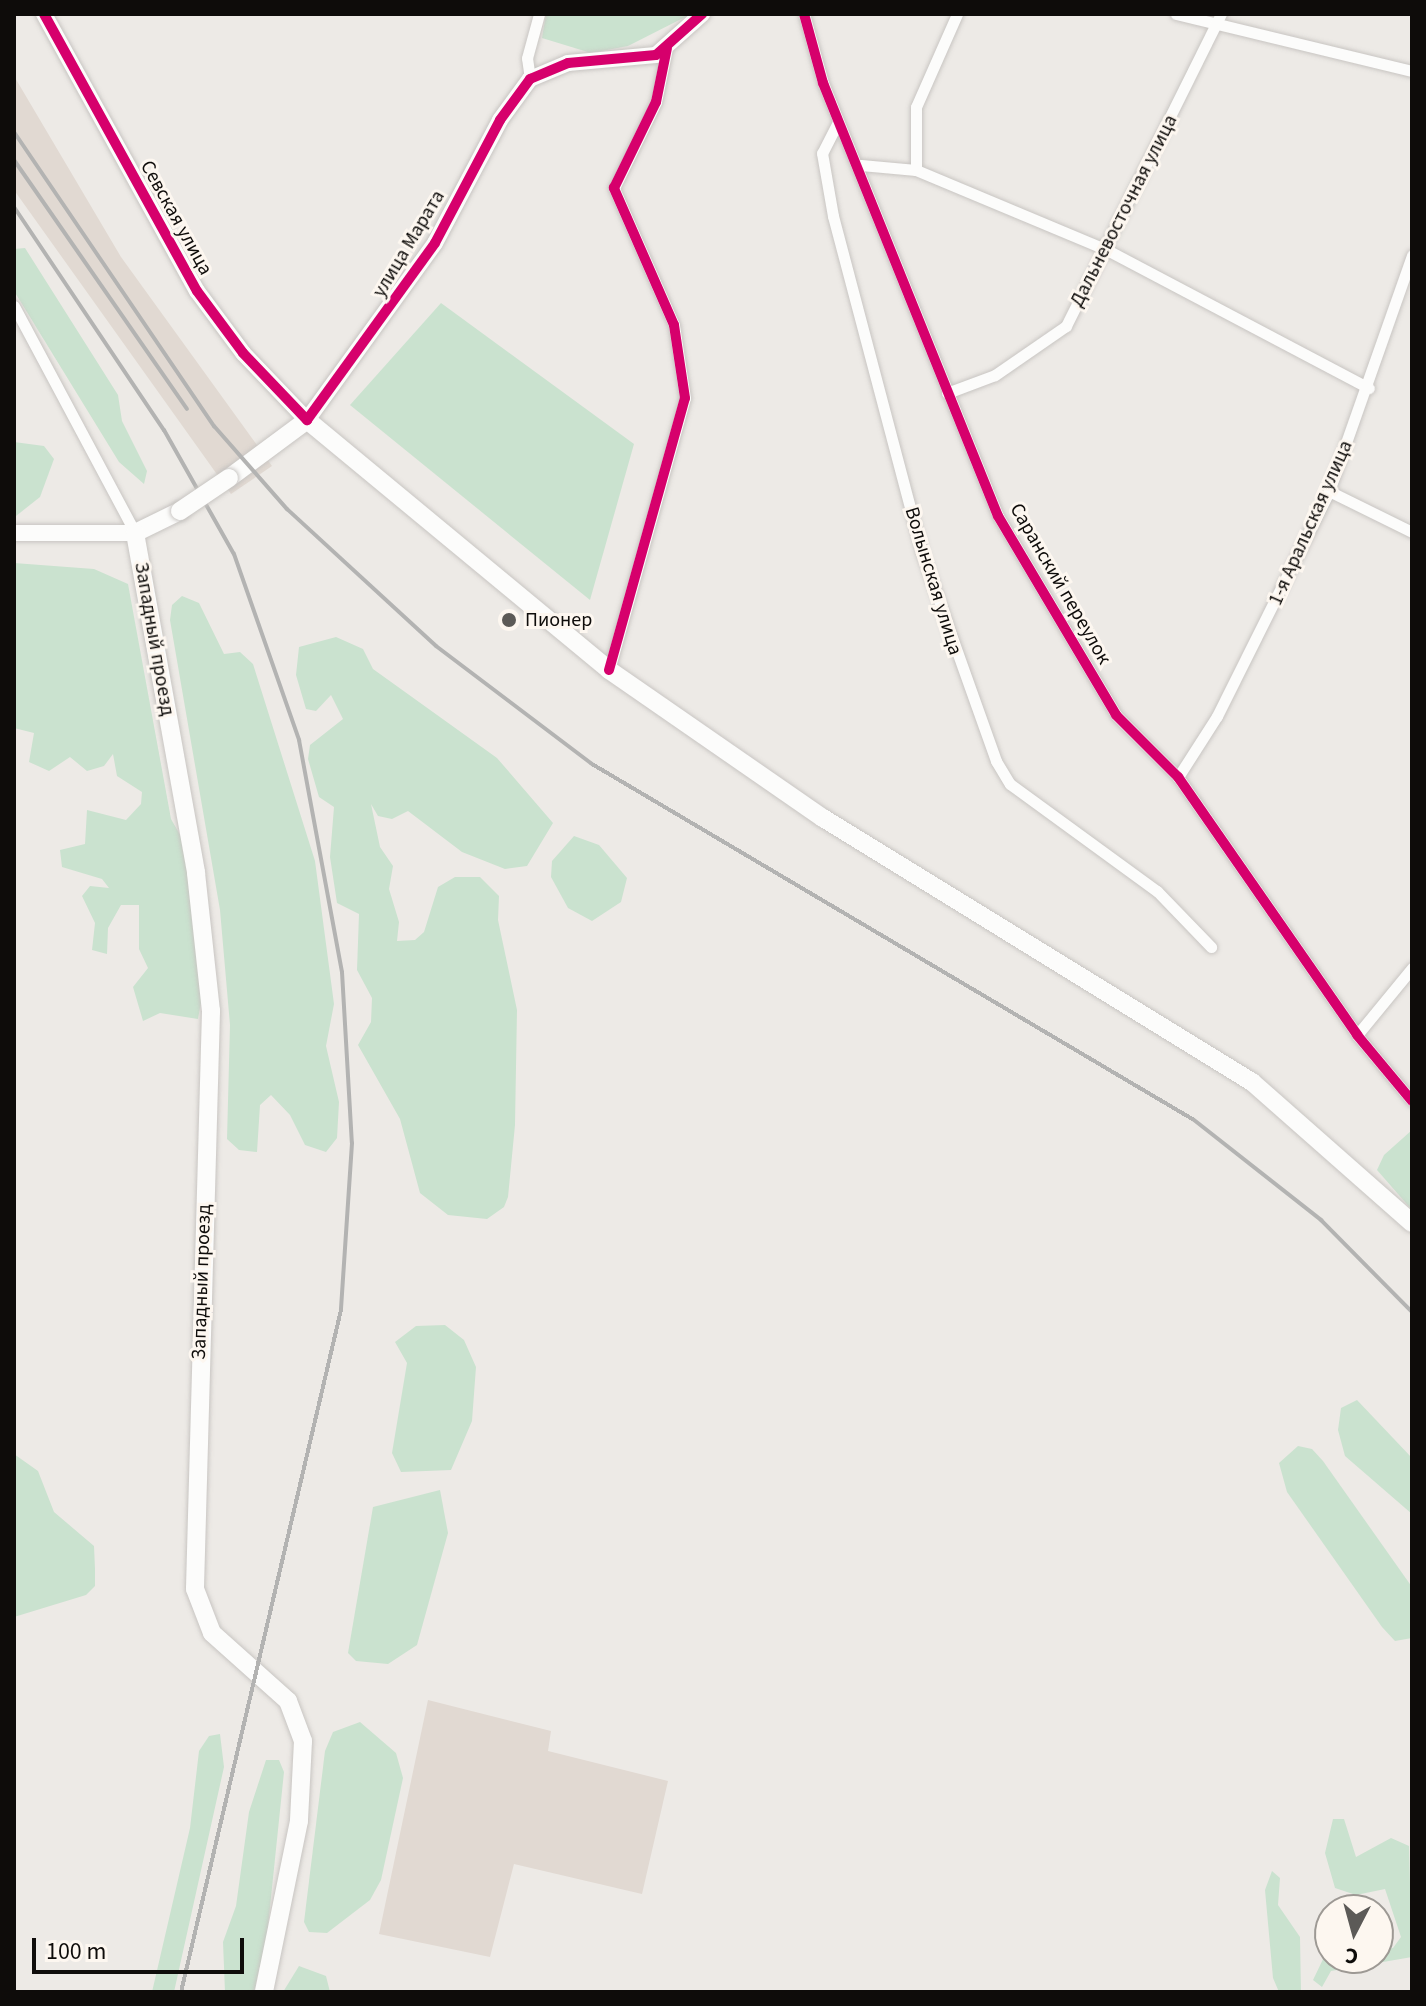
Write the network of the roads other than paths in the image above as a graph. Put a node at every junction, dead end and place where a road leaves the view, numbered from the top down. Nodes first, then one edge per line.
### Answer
1 (44, 14) edge
2 (539, 14) edge
3 (702, 14) edge
4 (804, 14) edge
5 (957, 14) edge
6 (1176, 14) edge
7 (1219, 19) edge
8 (667, 48) junction
9 (1412, 71) edge
10 (530, 79) junction
11 (838, 122) junction
12 (861, 165) junction
13 (916, 170) junction
14 (1107, 250) junction
15 (1412, 255) edge
16 (14, 306) edge
17 (1369, 388) junction
18 (947, 393) junction
19 (307, 420) junction
20 (1329, 491) junction
21 (1412, 532) edge
22 (14, 533) edge
23 (135, 533) junction
24 (609, 670) junction
25 (1178, 777) junction
26 (1211, 947) dead end
27 (1412, 968) edge
28 (1357, 1035) junction
29 (1412, 1101) edge
30 (1412, 1223) edge
31 (264, 1992) edge

1 - 19 street, Севская улица
2 - 10 street
3 - 8 street
4 - 11 street, Саранский переулок
5 - 13 street
6 - 7 street
7 - 9 street
7 - 14 street, Дальневосточная улица
8 - 10 street
8 - 24 street
10 - 19 street, улица Марата
11 - 12 street, Саранский переулок
11 - 26 street, Волынская улица
12 - 13 street
12 - 18 street, Саранский переулок
13 - 14 street
14 - 17 street
14 - 18 street, Дальневосточная улица
15 - 17 street, 1-я Аральская улица
16 - 23 street
17 - 20 street, 1-я Аральская улица
18 - 25 street, Саранский переулок
19 - 23 main road, bridge
19 - 24 main road
20 - 21 street
20 - 25 street, 1-я Аральская улица
22 - 23 street
23 - 31 main road, Западный проезд
24 - 30 main road
25 - 28 street, Саранский переулок
27 - 28 street
28 - 29 street, Саранский переулок

